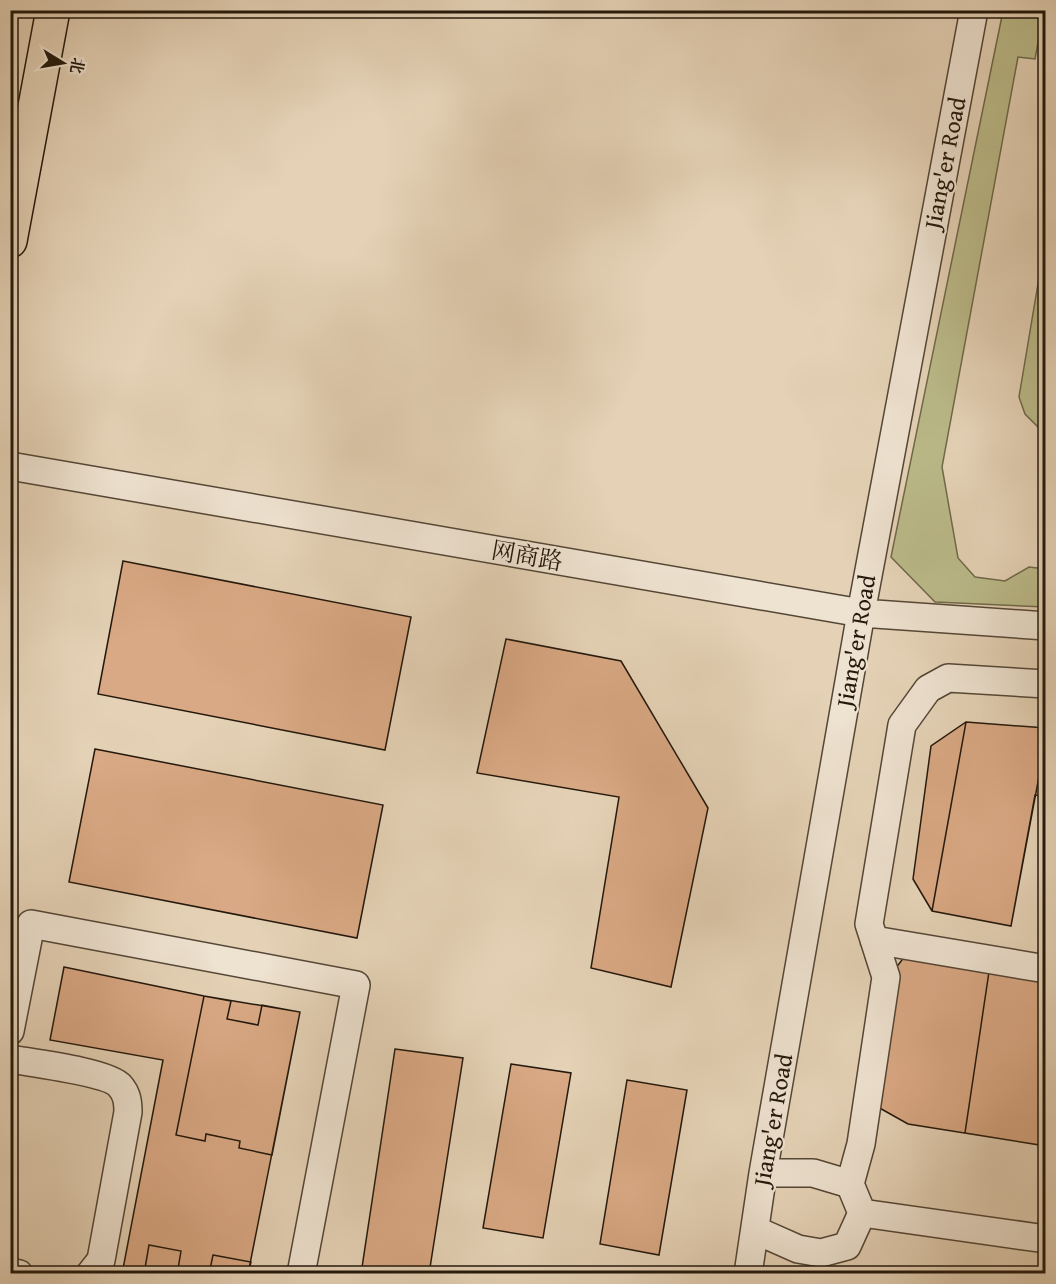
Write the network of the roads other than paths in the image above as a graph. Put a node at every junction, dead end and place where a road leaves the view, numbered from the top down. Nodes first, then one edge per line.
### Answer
1 (52, 10) edge
2 (974, 10) edge
3 (10, 241) edge
4 (10, 466) edge
5 (861, 614) junction
6 (1046, 626) edge
7 (1046, 684) edge
8 (874, 940) junction
9 (1046, 969) edge
10 (10, 1031) edge
11 (10, 1059) edge
12 (763, 1173) junction
13 (850, 1184) junction
14 (862, 1213) junction
15 (755, 1230) junction
16 (1046, 1239) edge
17 (819, 1263) edge
18 (10, 1272) edge
19 (19, 1274) edge
20 (90, 1274) edge
21 (301, 1274) edge
22 (748, 1274) edge

1 - 3 main road
2 - 5 street, Jiang'er Road
4 - 5 street, 网商路
5 - 6 street, 网商路
5 - 12 street, Jiang'er Road
7 - 8 street
8 - 9 street
8 - 13 street
10 - 21 street
11 - 20 street
12 - 13 street
12 - 15 street, Jiang'er Road
13 - 14 street
14 - 16 street
14 - 17 street
15 - 17 street
15 - 22 street, Jiang'er Road
18 - 19 street

